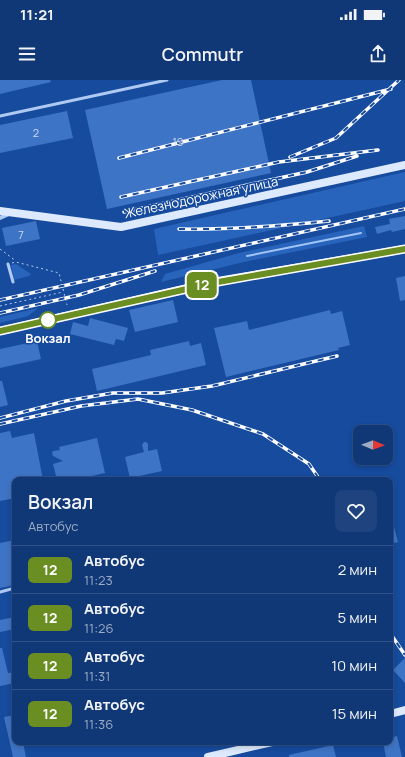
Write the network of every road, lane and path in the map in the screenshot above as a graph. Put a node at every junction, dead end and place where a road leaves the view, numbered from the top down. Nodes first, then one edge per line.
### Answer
1 (167, 80) edge
2 (0, 116) edge
3 (405, 165) edge
4 (0, 211) edge
5 (14, 212) junction
6 (0, 218) edge
7 (0, 249) edge
8 (405, 249) edge
9 (16, 262) junction
10 (8, 264) joint
11 (13, 282) dead end
12 (64, 292) junction
13 (67, 305) dead end
14 (0, 306) edge
15 (0, 331) edge
16 (12, 589) edge
17 (0, 592) edge
18 (405, 710) edge
19 (393, 713) edge
20 (259, 745) edge
21 (208, 757) edge

1 - 2 lane
3 - 5 street, Железнодорожная улица
4 - 5 street, Железнодорожная улица
5 - 6 street
7 - 9 path
8 - 15 street
9 - 10 path
9 - 12 path
10 - 11 lane
12 - 13 path
12 - 14 path
16 - 17 lane
18 - 19 street
20 - 21 street

